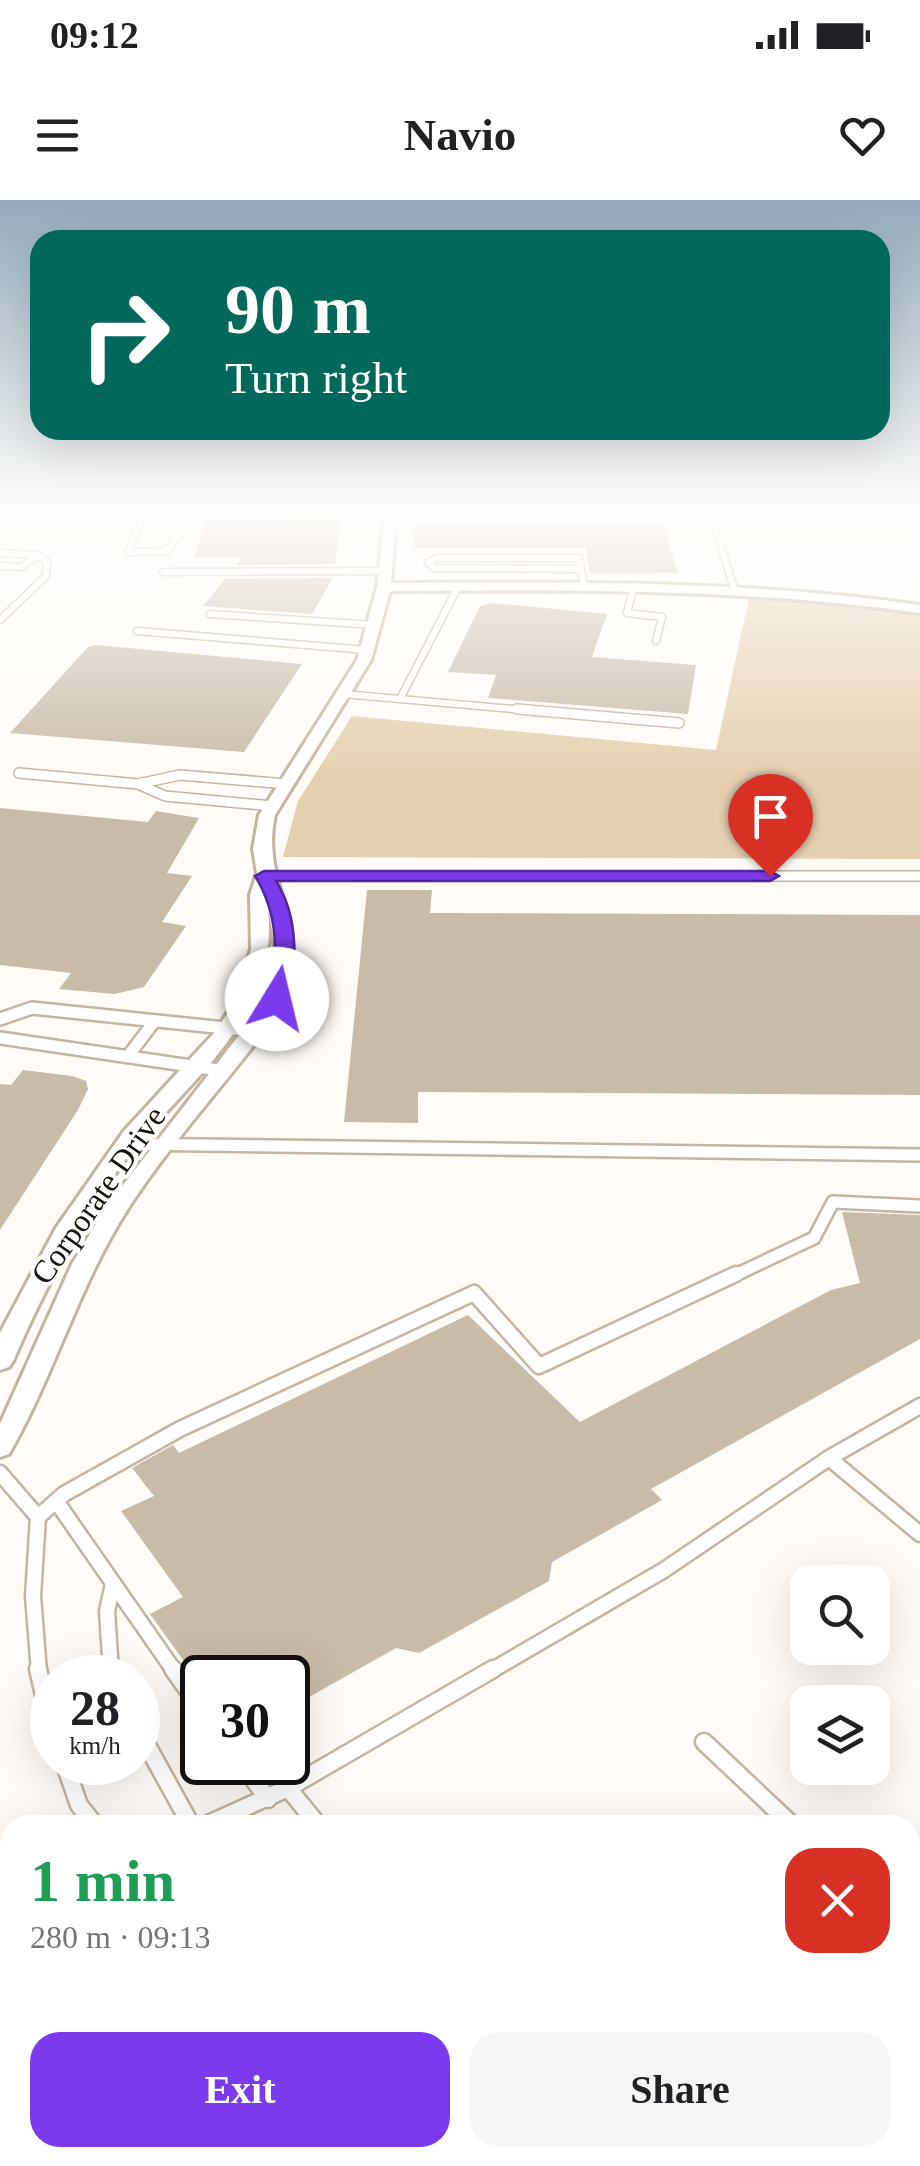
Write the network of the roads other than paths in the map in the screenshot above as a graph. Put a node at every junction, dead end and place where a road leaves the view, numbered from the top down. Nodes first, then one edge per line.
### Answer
1 (379, 603) edge
2 (450, 603) edge
3 (629, 603) edge
4 (886, 603) edge
5 (920, 608) edge
6 (210, 614) dead end
7 (374, 625) junction
8 (138, 631) dead end
9 (656, 641) dead end
10 (367, 650) junction
11 (343, 694) junction
12 (400, 699) junction
13 (680, 723) dead end
14 (18, 773) dead end
15 (138, 784) junction
16 (287, 784) junction
17 (273, 806) junction
18 (264, 876) junction
19 (920, 876) edge
20 (0, 1020) edge
21 (154, 1022) junction
22 (228, 1030) junction
23 (254, 1031) junction
24 (0, 1038) edge
25 (128, 1056) junction
26 (197, 1066) junction
27 (224, 1071) junction
28 (128, 1144) junction
29 (163, 1144) junction
30 (920, 1156) edge
31 (920, 1206) edge
32 (0, 1361) edge
33 (920, 1406) edge
34 (0, 1447) edge
35 (828, 1458) junction
36 (0, 1474) edge
37 (56, 1501) junction
38 (38, 1517) junction
39 (920, 1534) edge
40 (112, 1584) junction
41 (39, 1655) edge
42 (110, 1655) edge
43 (180, 1679) edge
44 (704, 1742) dead end
45 (160, 1770) edge
46 (72, 1785) edge
47 (259, 1785) edge
48 (288, 1788) junction
49 (268, 1798) junction
50 (87, 1815) edge
51 (185, 1815) edge
52 (229, 1815) edge
53 (310, 1815) edge
54 (781, 1815) edge

1 - 7 street, Corporate Drive
2 - 12 lane
3 - 9 lane
4 - 5 street
6 - 7 lane
7 - 10 street, Corporate Drive
8 - 10 lane
10 - 11 street, Corporate Drive
11 - 12 lane
11 - 16 street, Corporate Drive
12 - 13 lane
14 - 15 lane
15 - 16 lane
15 - 17 lane
16 - 17 street, Corporate Drive
17 - 18 street, Corporate Drive
18 - 19 lane
18 - 22 street, Corporate Drive
18 - 23 street, Corporate Drive
20 - 21 lane
21 - 22 lane
21 - 25 lane
22 - 23 lane
22 - 26 street, Corporate Drive
23 - 27 street, Corporate Drive
24 - 25 lane
25 - 26 lane
26 - 27 lane
26 - 28 street, Corporate Drive
27 - 29 street, Corporate Drive
28 - 29 lane
28 - 32 street, Corporate Drive
29 - 30 lane
29 - 34 street, Corporate Drive
31 - 37 lane
33 - 35 lane
35 - 39 lane
35 - 48 lane
36 - 38 lane
37 - 38 lane
37 - 40 lane
38 - 41 lane
40 - 42 lane
40 - 43 lane
44 - 54 lane
45 - 51 lane
46 - 50 lane
47 - 49 lane
48 - 49 lane
48 - 53 lane
49 - 52 lane

